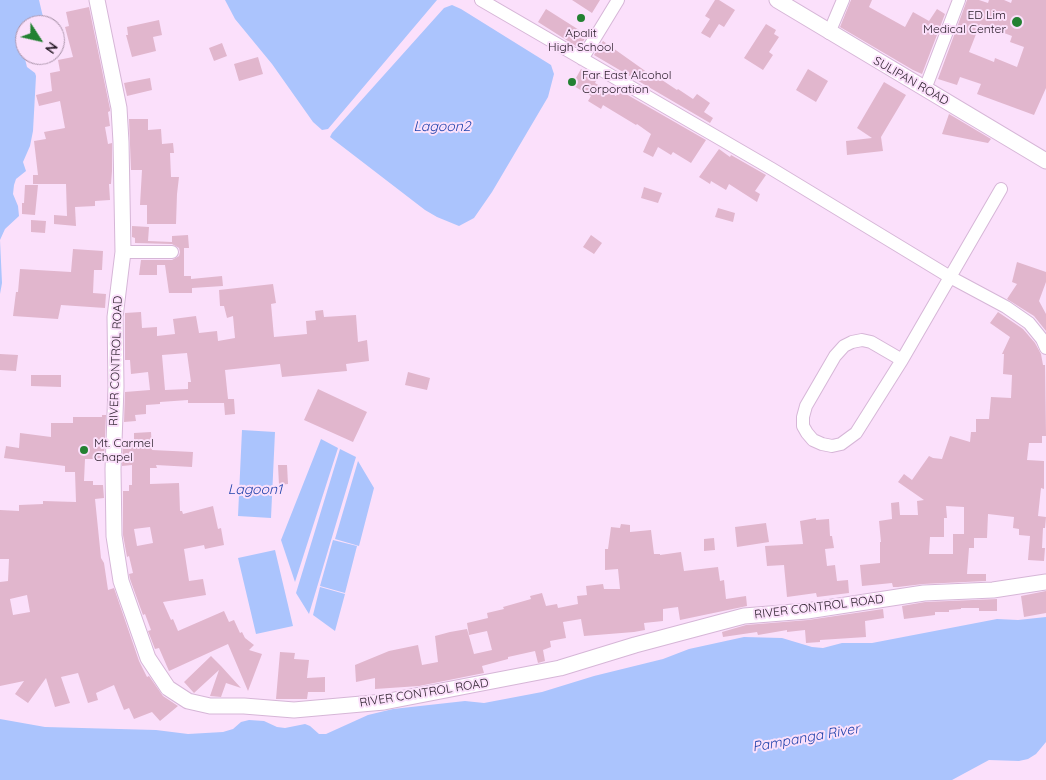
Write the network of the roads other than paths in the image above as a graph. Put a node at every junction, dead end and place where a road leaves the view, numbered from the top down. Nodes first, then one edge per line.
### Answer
1 (98, 0) edge
2 (481, 0) edge
3 (618, 0) edge
4 (777, 0) edge
5 (843, 0) edge
6 (959, 0) edge
7 (793, 4) edge
8 (829, 33) junction
9 (582, 59) junction
10 (925, 89) junction
11 (1046, 161) edge
12 (1001, 189) dead end
13 (124, 252) junction
14 (172, 252) dead end
15 (950, 277) junction
16 (1046, 348) edge
17 (902, 360) junction
18 (1046, 582) edge

1 - 13 street, RIVER CONTROL ROAD
2 - 9 street
3 - 9 street
4 - 7 street, SULIPAN ROAD
5 - 8 street
6 - 10 street
7 - 8 street, SULIPAN ROAD
8 - 10 street, SULIPAN ROAD
9 - 15 street
10 - 11 street, SULIPAN ROAD
12 - 15 street
13 - 14 street
13 - 18 street, RIVER CONTROL ROAD
15 - 16 street
15 - 17 street
17 - 17 street

